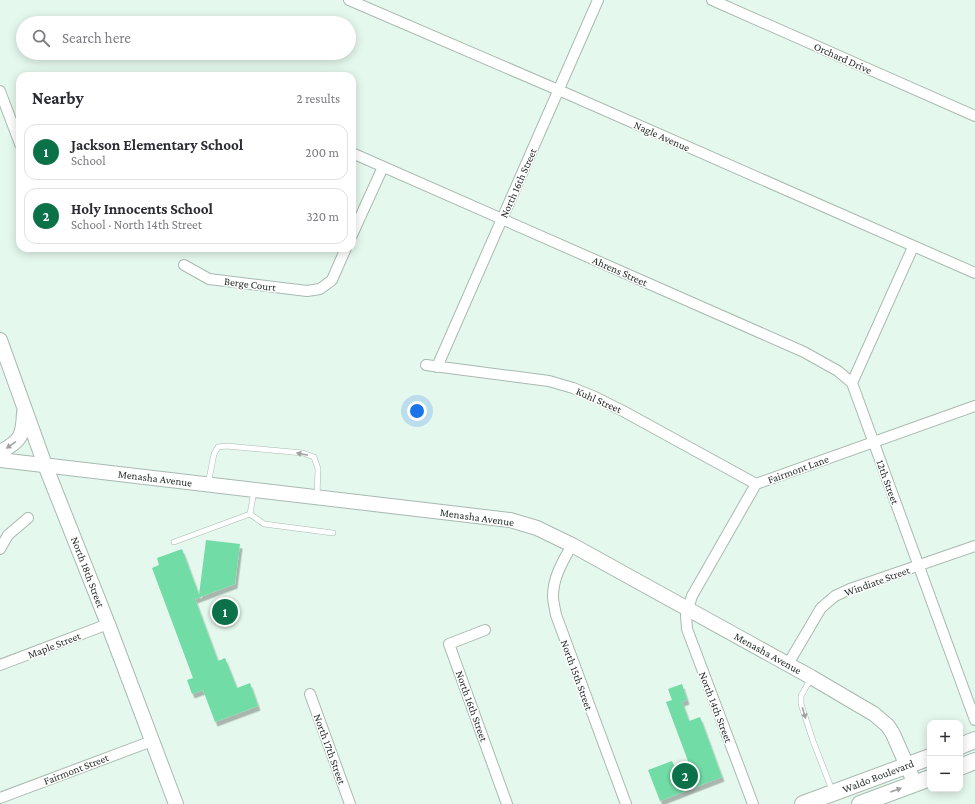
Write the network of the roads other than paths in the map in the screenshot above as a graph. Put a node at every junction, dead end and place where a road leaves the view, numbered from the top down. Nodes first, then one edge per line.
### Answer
1 (349, 0) edge
2 (598, 0) edge
3 (712, 0) edge
4 (559, 90) junction
5 (0, 91) edge
6 (975, 116) edge
7 (16, 133) edge
8 (356, 156) edge
9 (383, 166) junction
10 (502, 219) junction
11 (356, 226) edge
12 (913, 247) junction
13 (344, 252) edge
14 (184, 265) dead end
15 (975, 273) edge
16 (0, 340) edge
17 (426, 365) dead end
18 (437, 366) junction
19 (852, 383) junction
20 (975, 406) edge
21 (25, 408) junction
22 (873, 442) junction
23 (0, 452) edge
24 (0, 460) edge
25 (45, 465) junction
26 (208, 484) junction
27 (756, 484) junction
28 (254, 490) junction
29 (317, 497) junction
30 (250, 514) junction
31 (28, 518) dead end
32 (333, 532) dead end
33 (174, 542) dead end
34 (572, 545) junction
35 (975, 546) edge
36 (0, 549) edge
37 (918, 566) junction
38 (688, 609) junction
39 (108, 624) junction
40 (485, 630) dead end
41 (788, 664) junction
42 (0, 665) edge
43 (812, 677) junction
44 (310, 694) dead end
45 (975, 720) edge
46 (975, 740) edge
47 (152, 741) junction
48 (963, 745) edge
49 (927, 758) edge
50 (975, 761) edge
51 (907, 765) junction
52 (963, 766) edge
53 (927, 779) edge
54 (914, 784) junction
55 (833, 793) junction
56 (0, 798) edge
57 (879, 801) edge
58 (176, 804) edge
59 (350, 804) edge
60 (507, 804) edge
61 (626, 804) edge
62 (753, 804) edge
63 (803, 804) edge
64 (860, 804) edge

1 - 4 street, Nagle Avenue
2 - 4 street, North 16th Street
3 - 6 street, Orchard Drive
4 - 10 street, North 16th Street
4 - 12 street, Nagle Avenue
5 - 7 street
8 - 9 street, Ahrens Street
9 - 10 street, Ahrens Street
9 - 11 street
10 - 18 street, North 16th Street
10 - 19 street, Ahrens Street
12 - 15 street, Nagle Avenue
12 - 19 street
13 - 14 street, Berge Court
16 - 21 street, North 18th Street
17 - 18 street, Kuhl Street
18 - 27 street, Kuhl Street
19 - 22 street, 12th Street
20 - 22 street, Fairmont Lane
21 -> 23 street
21 - 25 street, North 18th Street
22 - 27 street, Fairmont Lane
22 - 37 street, 12th Street
24 - 25 street, Menasha Avenue
25 - 26 street, Menasha Avenue
25 - 39 street, North 18th Street
26 - 28 street, Menasha Avenue
29 -> 26 lane
27 - 38 street, Fairmont Lane
28 - 29 street, Menasha Avenue
28 - 30 lane
29 - 34 street, Menasha Avenue
30 - 32 lane
30 - 33 lane
31 - 36 street
34 - 38 street, Menasha Avenue
34 - 61 street, North 15th Street
35 - 37 street, Windiate Street
37 - 41 street, Windiate Street
37 - 45 street, 12th Street
38 - 41 street, Menasha Avenue
38 - 62 street, North 14th Street
39 - 42 street, Maple Street
39 - 47 street, North 18th Street
40 - 60 street, North 16th Street
41 - 43 street, Menasha Avenue
43 - 51 street, Menasha Avenue
43 -> 55 lane
44 - 59 street, North 17th Street
46 - 48 main road
47 - 56 street, Fairmont Street
47 - 58 street, North 18th Street
49 - 51 main road, Waldo Boulevard
50 - 52 main road
51 - 54 street, Menasha Avenue
51 - 55 main road, Waldo Boulevard
53 - 54 main road, Waldo Boulevard
57 -> 54 main road, Waldo Boulevard
55 - 63 main road, Waldo Boulevard
57 - 64 main road, Waldo Boulevard

